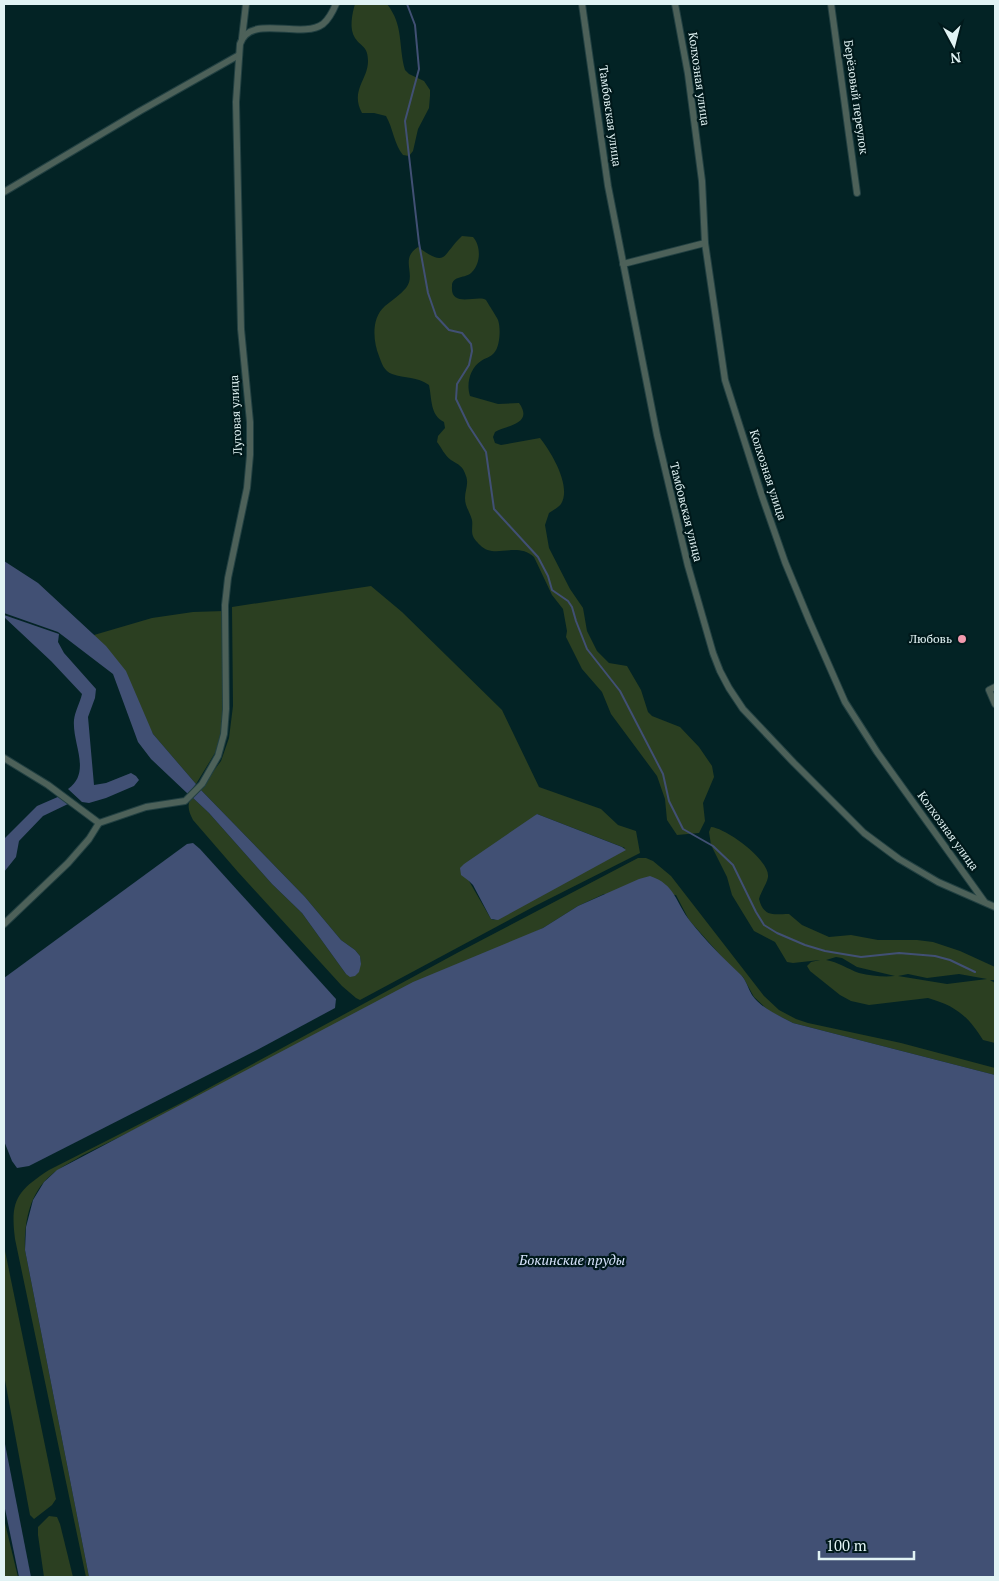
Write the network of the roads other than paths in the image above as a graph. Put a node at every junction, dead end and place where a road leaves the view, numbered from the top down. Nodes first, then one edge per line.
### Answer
1 (246, 4) edge
2 (336, 4) edge
3 (582, 4) edge
4 (675, 4) edge
5 (832, 4) edge
6 (242, 38) junction
7 (239, 55) junction
8 (4, 192) edge
9 (857, 192) dead end
10 (705, 243) junction
11 (624, 264) junction
12 (995, 687) edge
13 (995, 704) edge
14 (4, 758) edge
15 (99, 824) junction
16 (984, 901) junction
17 (995, 907) edge
18 (4, 924) edge

1 - 6 street, Луговая улица
2 - 6 street
3 - 11 street, Тамбовская улица
4 - 10 street, Колхозная улица
5 - 9 street, Берёзовый переулок
6 - 7 street, Луговая улица
7 - 8 street
7 - 15 street, Луговая улица
10 - 11 street
10 - 16 street, Колхозная улица
11 - 16 street, Тамбовская улица
12 - 13 street
14 - 15 street
15 - 18 street
16 - 17 street, Тамбовская улица

